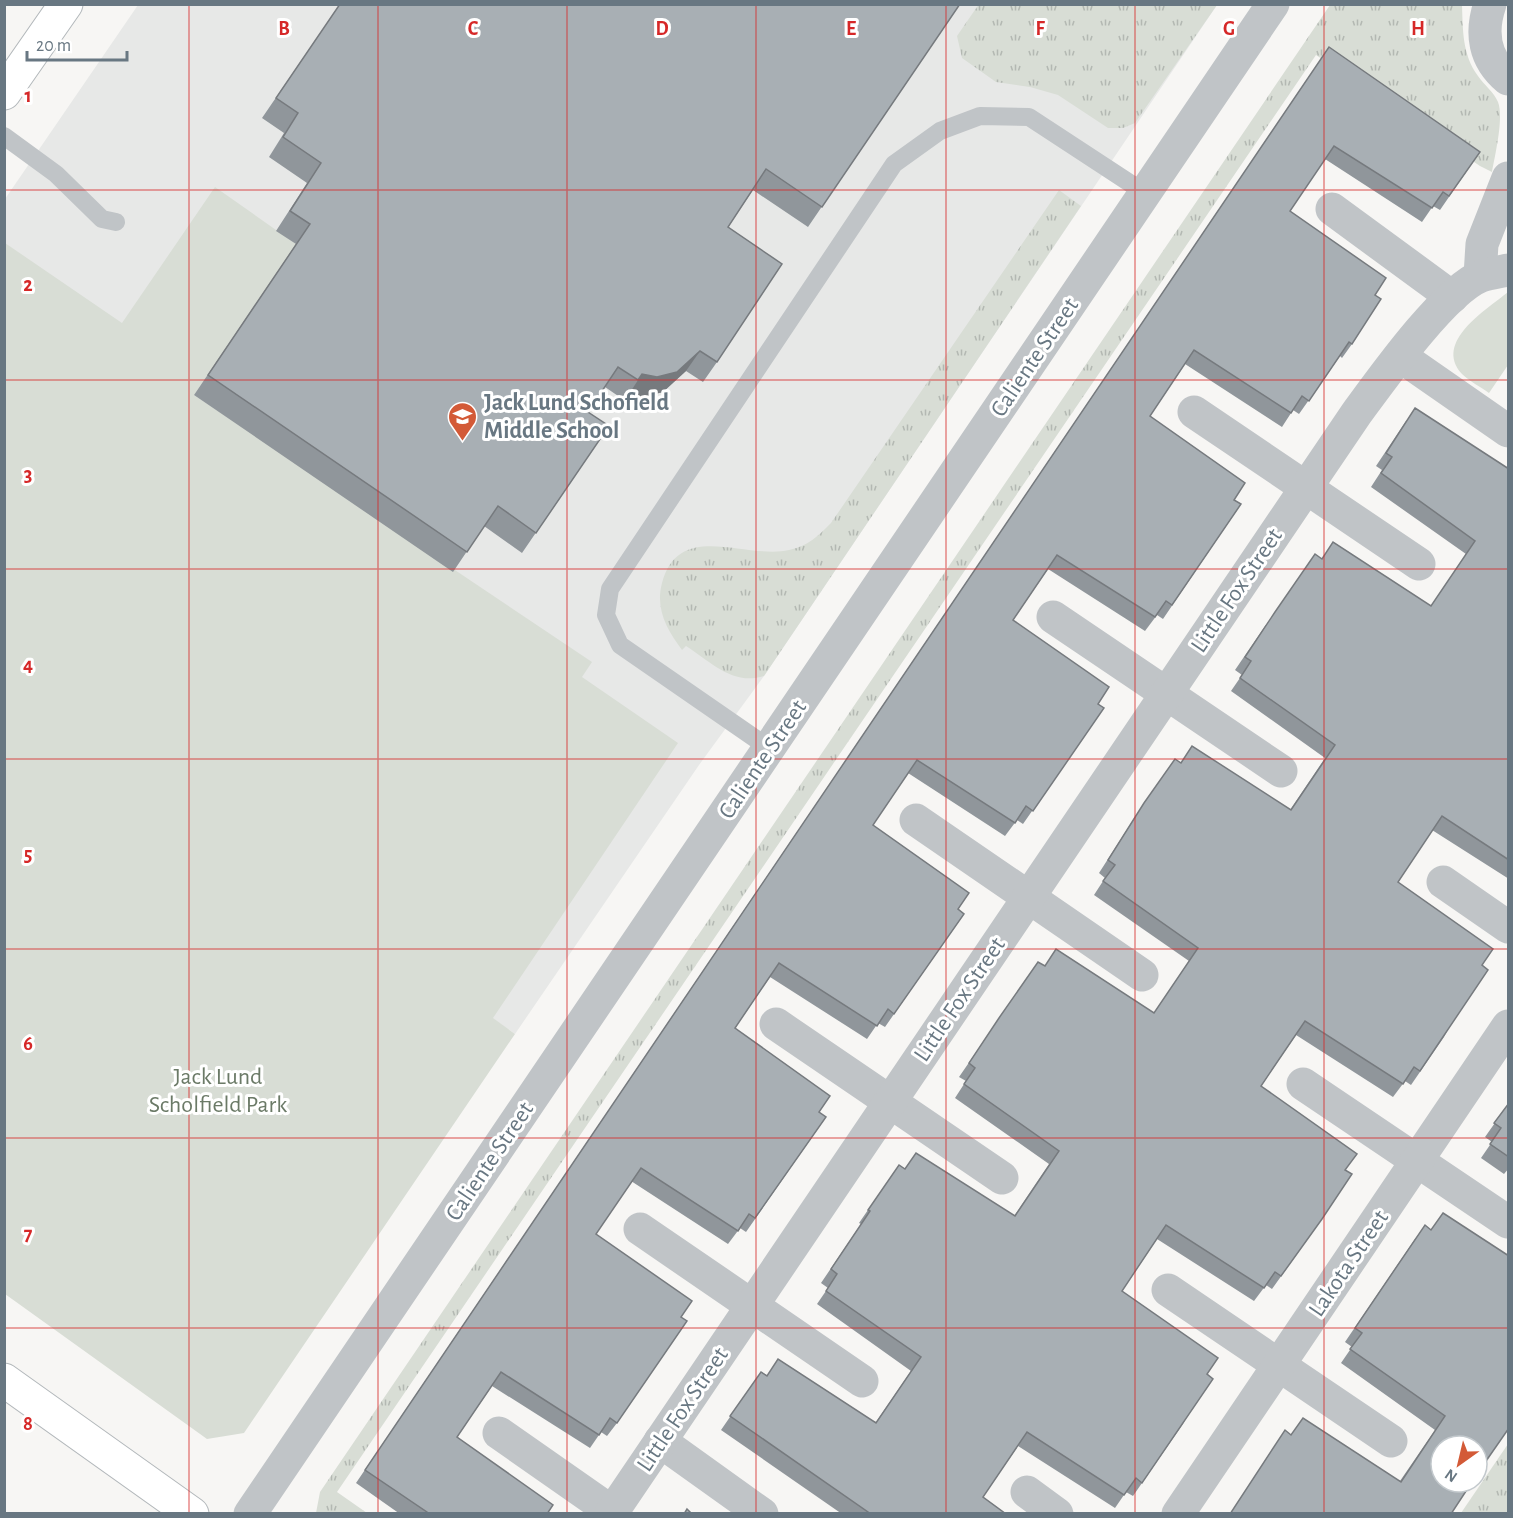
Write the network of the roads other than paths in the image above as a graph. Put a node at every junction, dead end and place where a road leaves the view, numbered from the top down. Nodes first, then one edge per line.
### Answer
1 (66, 4) edge
2 (1273, 4) edge
3 (1490, 4) edge
4 (1509, 79) edge
5 (4, 93) edge
6 (4, 136) edge
7 (1509, 178) edge
8 (1145, 193) junction
9 (1332, 209) dead end
10 (116, 222) dead end
11 (1494, 273) edge
12 (1452, 297) junction
13 (1400, 356) junction
14 (1194, 412) dead end
15 (1509, 431) edge
16 (1305, 487) junction
17 (1419, 564) dead end
18 (1053, 617) dead end
19 (1166, 693) junction
20 (769, 748) junction
21 (1281, 771) dead end
22 (916, 820) dead end
23 (1443, 882) dead end
24 (1028, 897) junction
25 (1509, 927) edge
26 (1142, 975) dead end
27 (776, 1024) dead end
28 (1509, 1026) edge
29 (1303, 1084) dead end
30 (890, 1102) junction
31 (1417, 1160) junction
32 (1002, 1178) dead end
33 (1509, 1222) edge
34 (640, 1229) dead end
35 (1168, 1290) dead end
36 (752, 1306) junction
37 (1279, 1365) junction
38 (4, 1380) edge
39 (862, 1382) dead end
40 (499, 1433) dead end
41 (660, 1441) junction
42 (1391, 1441) dead end
43 (1027, 1492) dead end
44 (611, 1513) edge
45 (192, 1514) edge
46 (250, 1514) edge
47 (762, 1514) edge
48 (1057, 1514) edge
49 (1178, 1514) edge

1 - 5 main road
2 - 8 street, Caliente Street
3 - 4 street
6 - 10 lane
7 - 11 street, Little Fox Street
8 - 20 street, Caliente Street
8 - 20 lane
9 - 12 street
11 - 12 street, Little Fox Street
12 - 13 street, Little Fox Street
13 - 15 street
13 - 16 street, Little Fox Street
14 - 16 street
16 - 17 street
16 - 19 street, Little Fox Street
18 - 19 street
19 - 21 street
19 - 24 street, Little Fox Street
20 - 46 street, Caliente Street
22 - 24 street
23 - 25 street
24 - 26 street
24 - 30 street, Little Fox Street
27 - 30 street
28 - 31 street, Lakota Street
29 - 31 street
30 - 32 street
30 - 36 street, Little Fox Street
31 - 33 street
31 - 37 street, Lakota Street
34 - 36 street
35 - 37 street
36 - 39 street
36 - 41 street, Little Fox Street
37 - 42 street
37 - 49 street, Lakota Street
38 - 45 main road
40 - 44 street, Little Fox Street
41 - 44 street, Little Fox Street
41 - 47 street
43 - 48 street

